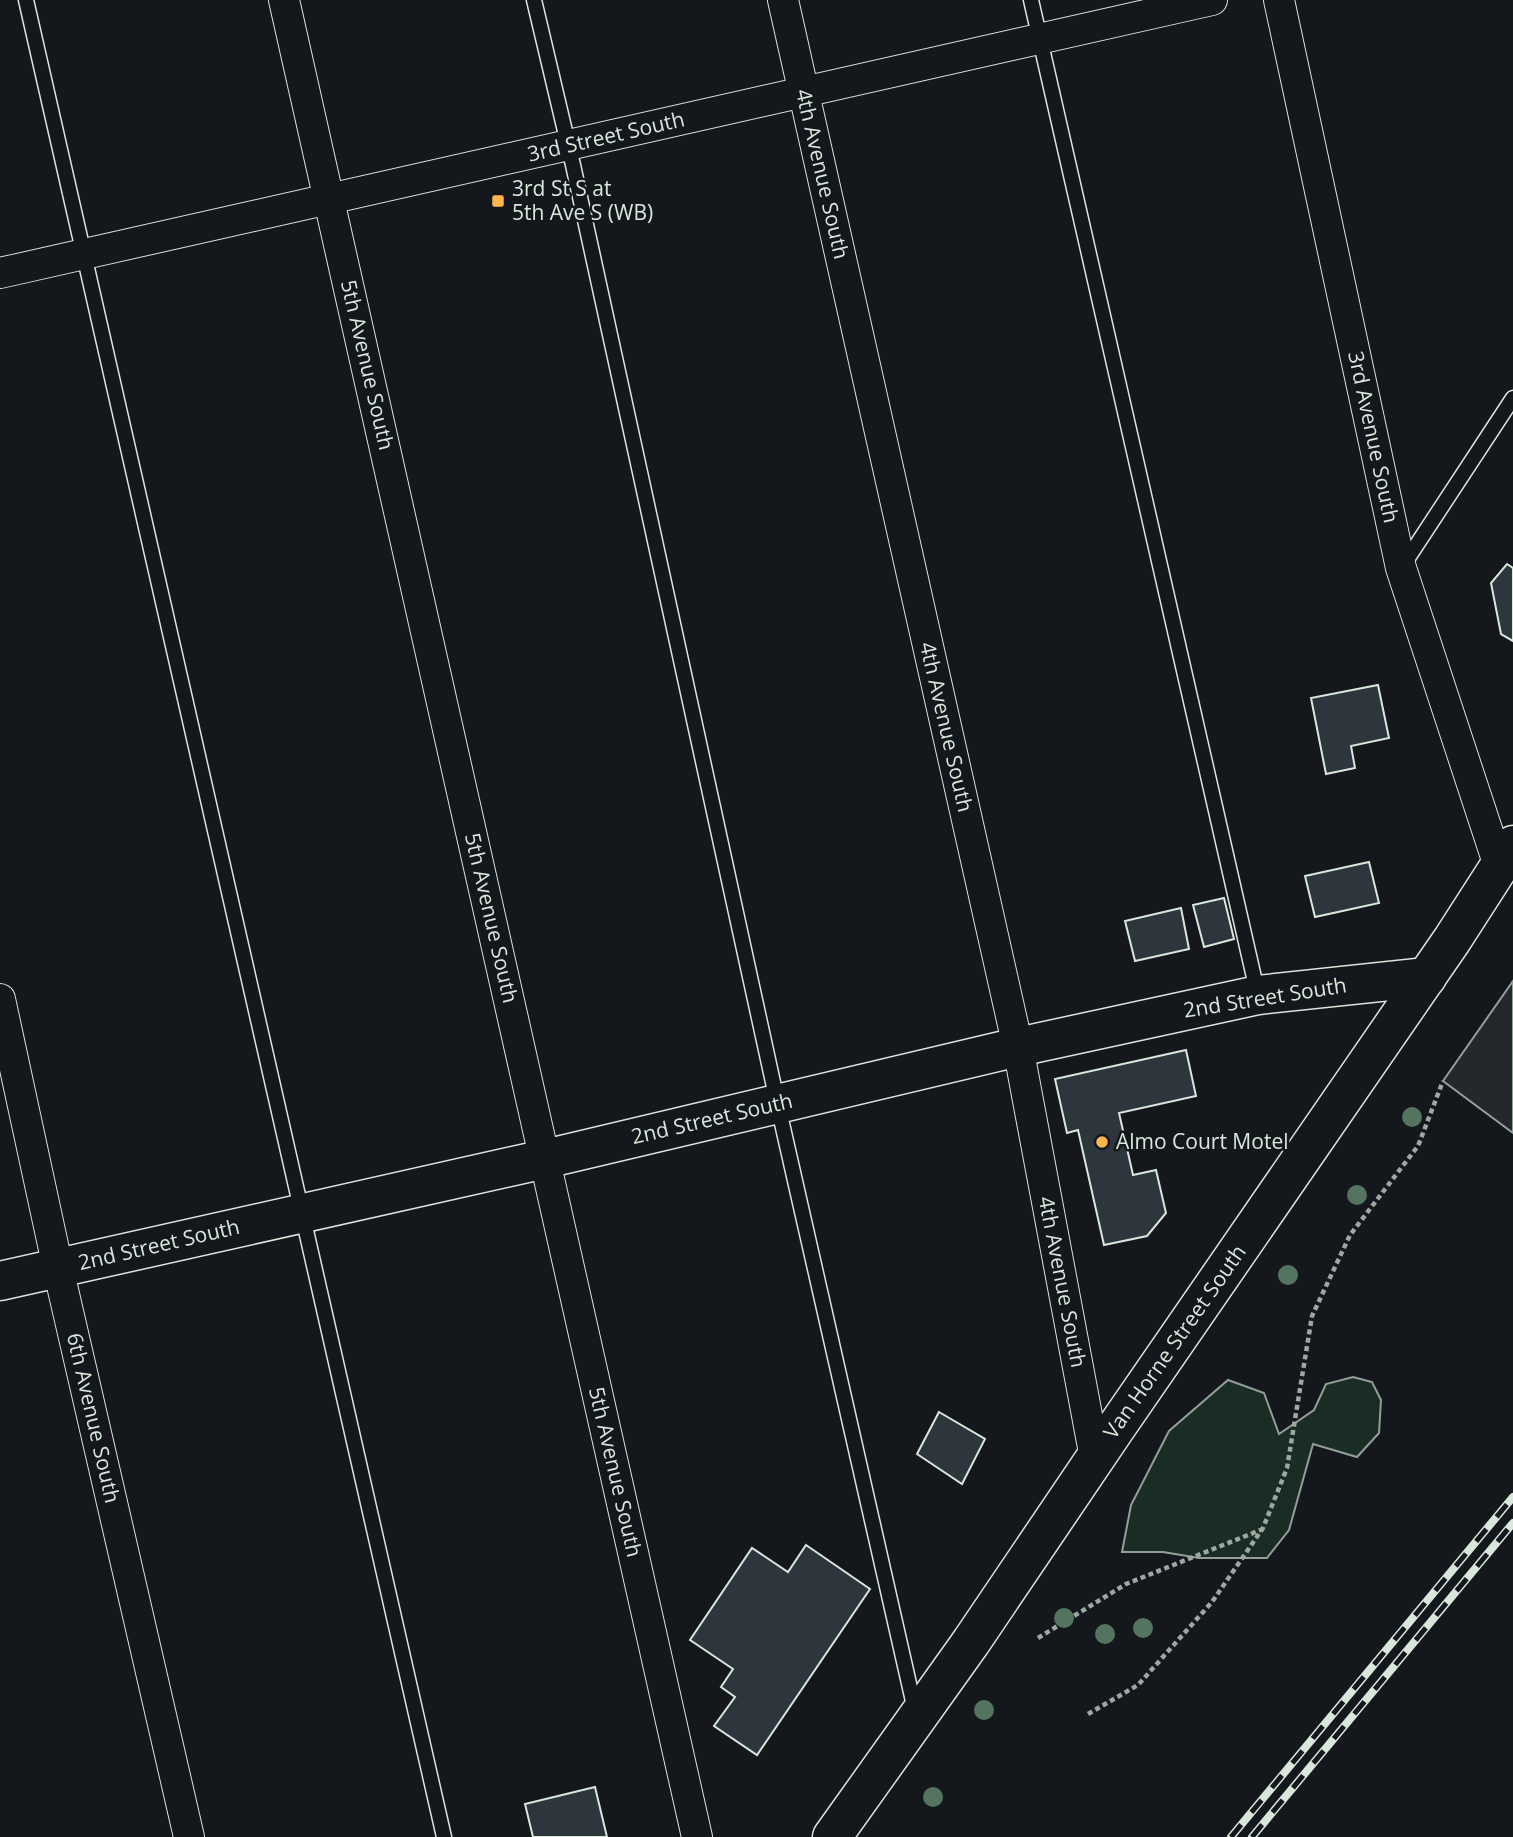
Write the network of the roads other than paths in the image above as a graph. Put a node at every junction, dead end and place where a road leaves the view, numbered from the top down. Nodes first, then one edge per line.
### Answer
1 (26, 0) edge
2 (284, 0) edge
3 (534, 0) edge
4 (783, 0) edge
5 (1031, 0) edge
6 (1212, 0) edge
7 (1279, 0) edge
8 (1040, 39) junction
9 (804, 92) junction
10 (568, 146) junction
11 (330, 200) junction
12 (84, 255) junction
13 (0, 273) edge
14 (1513, 398) edge
15 (1401, 568) junction
16 (1506, 855) edge
17 (1427, 977) junction
18 (1258, 995) junction
19 (0, 999) edge
20 (1018, 1047) junction
21 (778, 1104) junction
22 (545, 1159) junction
23 (302, 1213) junction
24 (58, 1268) junction
25 (0, 1281) edge
26 (1095, 1458) junction
27 (917, 1718) junction
28 (189, 1837) edge
29 (444, 1837) edge
30 (697, 1837) edge
31 (832, 1837) edge

1 - 12 lane
2 - 11 street, 5th Avenue South
3 - 10 lane
4 - 9 street, 4th Avenue South
5 - 8 lane
6 - 8 street, 3rd Street South
7 - 15 street, 3rd Avenue South
8 - 9 street, 3rd Street South
8 - 18 lane
9 - 10 street, 3rd Street South
9 - 20 street, 4th Avenue South
10 - 11 street, 3rd Street South
10 - 21 lane
11 - 12 street, 3rd Street South
11 - 22 street, 5th Avenue South
12 - 13 street, 3rd Street South
12 - 23 lane
14 - 15 lane
15 - 16 street, 3rd Avenue South
16 - 17 main road, Van Horne Street South
17 - 18 main road, 2nd Street South
17 - 26 main road, Van Horne Street South
18 - 20 main road, 2nd Street South
19 - 24 street, 6th Avenue South
20 - 21 main road, 2nd Street South
20 - 26 street, 4th Avenue South
21 - 22 main road, 2nd Street South
21 - 27 lane
22 - 23 main road, 2nd Street South
22 - 30 street, 5th Avenue South
23 - 24 main road, 2nd Street South
23 - 29 lane
24 - 25 main road, 2nd Street South
24 - 28 street, 6th Avenue South
26 - 27 main road, Van Horne Street South
27 - 31 main road, Van Horne Street South

